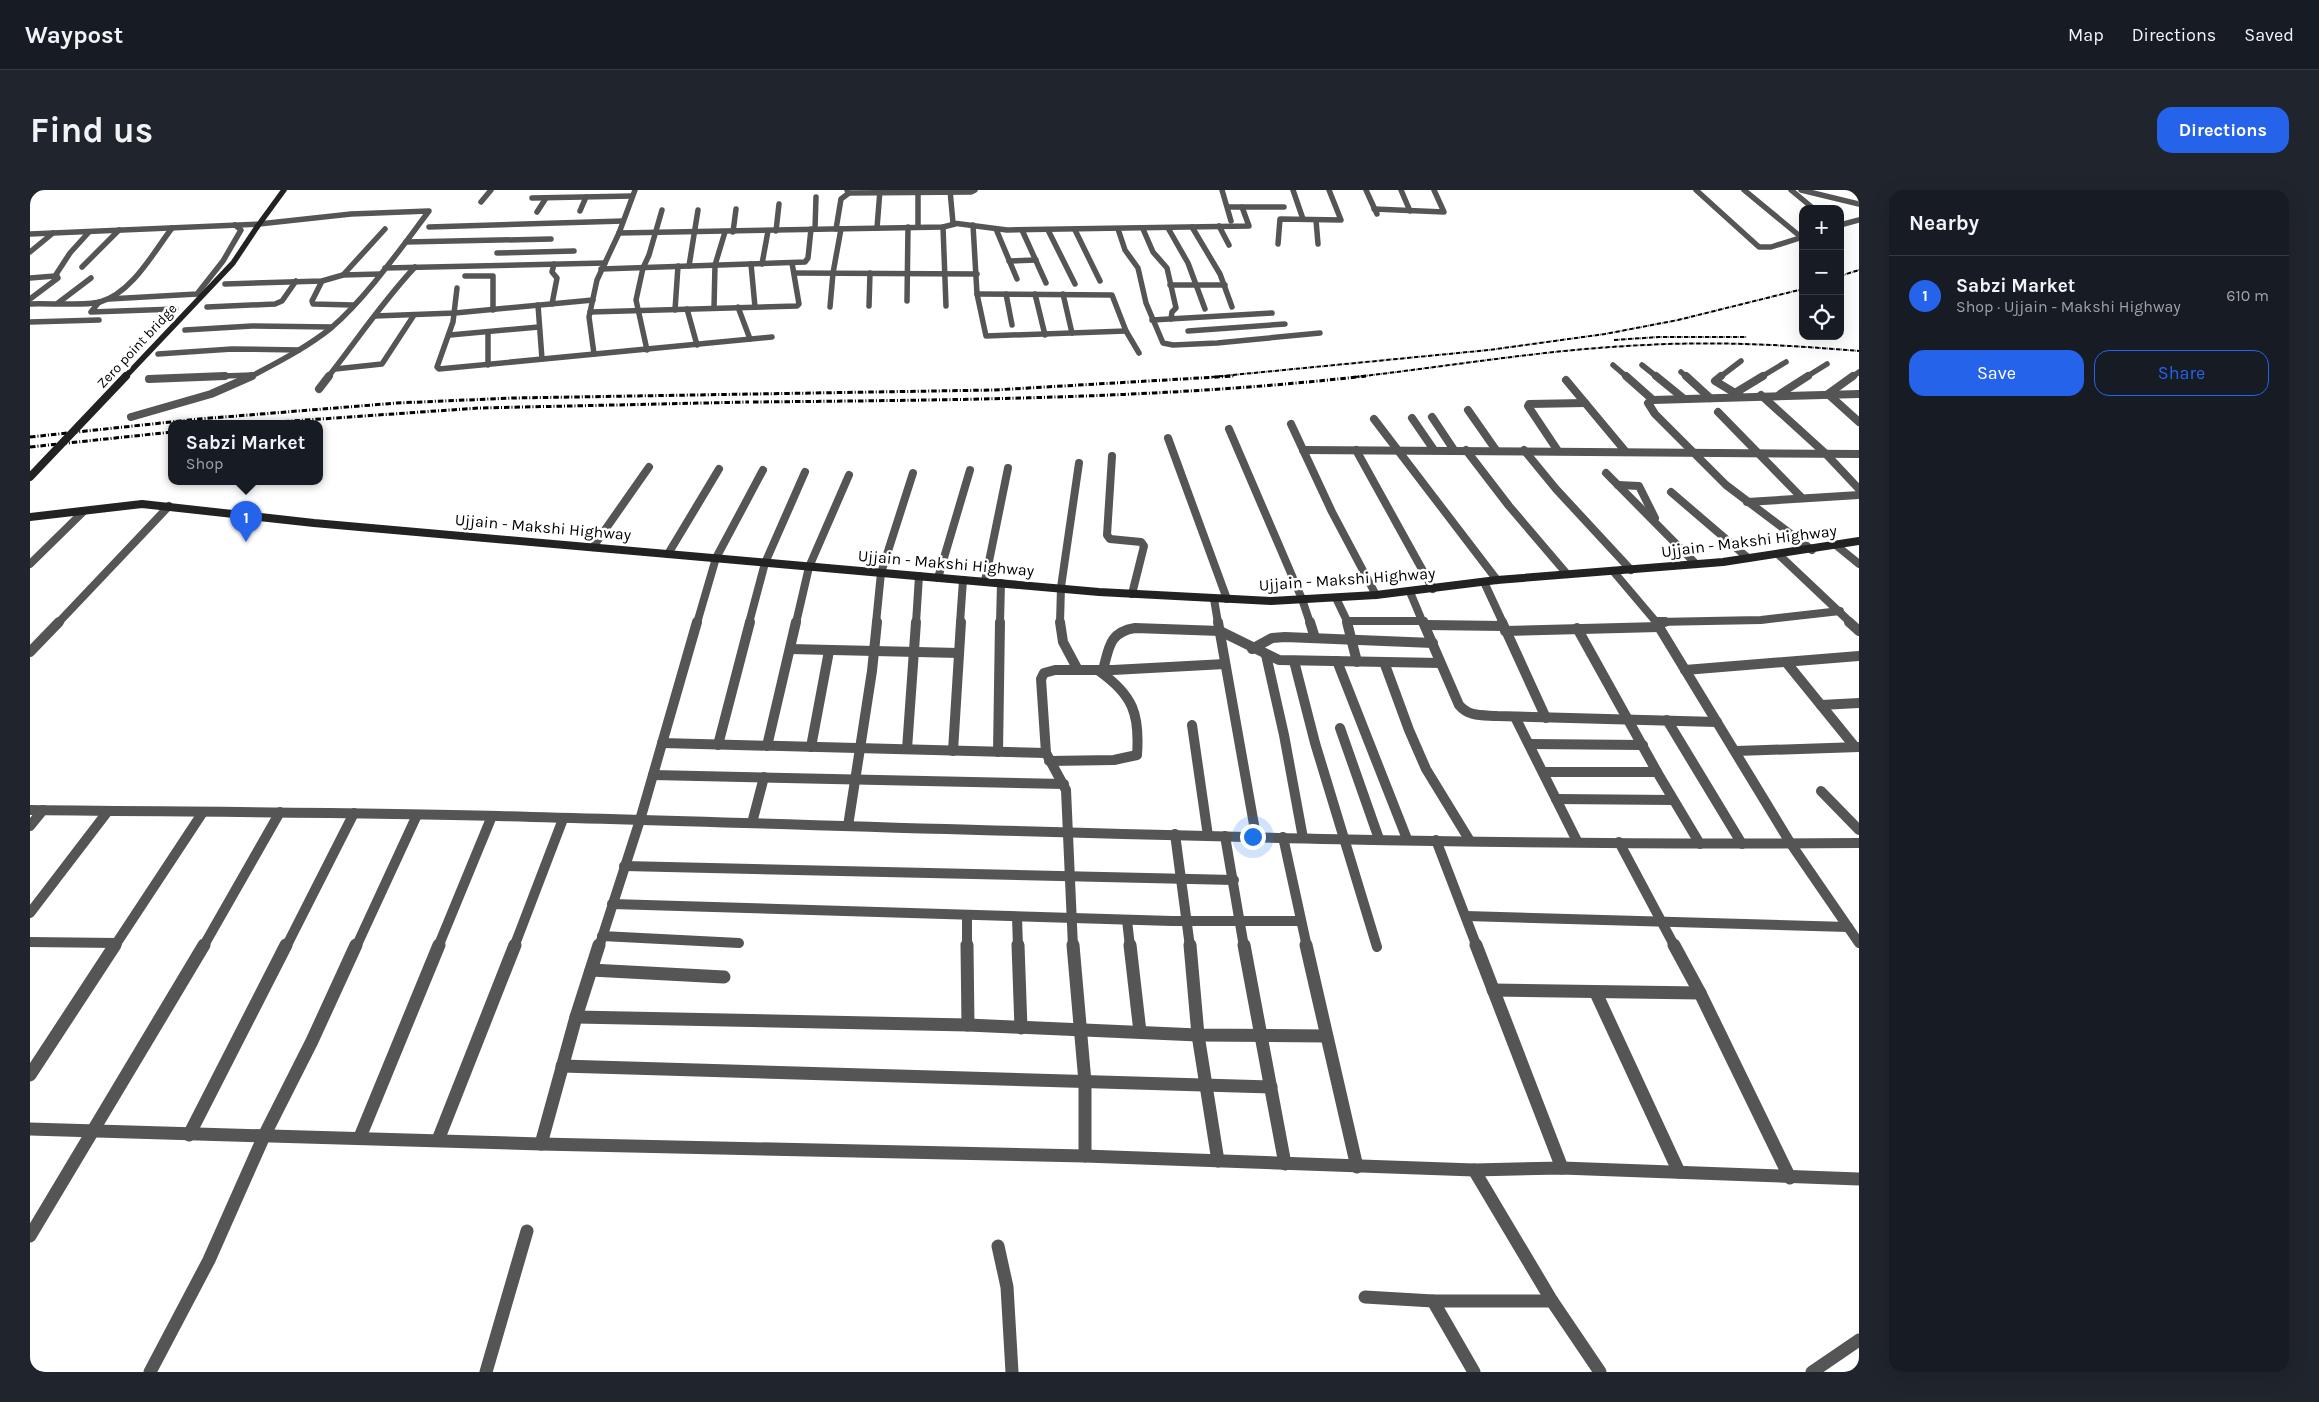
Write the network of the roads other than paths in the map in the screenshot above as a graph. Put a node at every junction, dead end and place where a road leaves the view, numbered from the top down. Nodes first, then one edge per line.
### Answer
1 (284, 190) edge
2 (491, 190) edge
3 (594, 190) edge
4 (635, 190) edge
5 (975, 190) edge
6 (1222, 190) edge
7 (1293, 190) edge
8 (1330, 190) edge
9 (1366, 190) edge
10 (1401, 190) edge
11 (1434, 190) edge
12 (1696, 190) edge
13 (1744, 190) edge
14 (1792, 190) edge
15 (1801, 190) edge
16 (1854, 190) edge
17 (950, 191) edge
18 (848, 192) edge
19 (880, 192) edge
20 (915, 192) edge
21 (1859, 192) edge
22 (632, 196) junction
23 (588, 197) junction
24 (816, 197) dead end
25 (532, 198) dead end
26 (546, 198) junction
27 (481, 202) dead end
28 (780, 204) dead end
29 (1859, 204) edge
30 (1809, 205) edge
31 (1228, 207) junction
32 (1242, 207) junction
33 (1284, 207) dead end
34 (736, 209) dead end
35 (662, 210) dead end
36 (698, 210) dead end
37 (1410, 211) junction
38 (489, 217) dead end
39 (448, 219) dead end
40 (1303, 220) junction
41 (1316, 220) junction
42 (1859, 220) edge
43 (623, 221) junction
44 (1231, 221) dead end
45 (577, 223) junction
46 (539, 224) junction
47 (955, 224) junction
48 (1844, 224) edge
49 (235, 225) junction
50 (973, 225) junction
51 (258, 226) junction
52 (486, 226) junction
53 (1219, 226) junction
54 (444, 227) junction
55 (908, 227) junction
56 (918, 227) junction
57 (942, 227) junction
58 (1192, 227) junction
59 (172, 228) junction
60 (429, 228) dead end
61 (877, 228) junction
62 (996, 228) junction
63 (1168, 228) junction
64 (385, 229) dead end
65 (813, 229) junction
66 (838, 229) junction
67 (1118, 229) junction
68 (1143, 229) junction
69 (119, 230) junction
70 (1022, 230) junction
71 (1048, 230) junction
72 (1075, 230) junction
73 (768, 231) junction
74 (776, 231) junction
75 (89, 232) junction
76 (694, 232) junction
77 (725, 232) junction
78 (733, 232) junction
79 (53, 233) junction
80 (619, 233) junction
81 (656, 233) junction
82 (30, 234) edge
83 (1799, 235) edge
84 (1799, 238) edge
85 (551, 239) dead end
86 (505, 240) junction
87 (406, 242) junction
88 (1278, 244) dead end
89 (1318, 244) dead end
90 (1229, 245) dead end
91 (574, 251) dead end
92 (30, 252) edge
93 (497, 253) junction
94 (1036, 260) junction
95 (1009, 261) junction
96 (605, 263) junction
97 (792, 263) junction
98 (554, 264) junction
99 (751, 264) junction
100 (762, 264) junction
101 (715, 265) junction
102 (489, 266) junction
103 (678, 266) junction
104 (690, 266) junction
105 (82, 267) dead end
106 (414, 267) junction
107 (385, 268) junction
108 (643, 268) junction
109 (601, 269) junction
110 (794, 273) junction
111 (833, 273) junction
112 (870, 273) junction
113 (380, 274) junction
114 (906, 274) junction
115 (944, 274) junction
116 (977, 274) junction
117 (343, 275) junction
118 (55, 276) junction
119 (465, 276) dead end
120 (30, 278) edge
121 (91, 278) dead end
122 (1017, 279) dead end
123 (296, 281) junction
124 (322, 281) junction
125 (1100, 281) dead end
126 (1046, 283) dead end
127 (225, 284) dead end
128 (1074, 284) dead end
129 (1170, 285) junction
130 (1225, 285) junction
131 (1197, 286) junction
132 (457, 288) dead end
133 (977, 294) junction
134 (1006, 294) junction
135 (1035, 294) junction
136 (1063, 294) junction
137 (109, 299) junction
138 (30, 300) edge
139 (593, 300) junction
140 (907, 301) dead end
141 (99, 302) junction
142 (57, 303) junction
143 (30, 304) edge
144 (552, 304) junction
145 (353, 305) junction
146 (538, 305) junction
147 (869, 306) dead end
148 (946, 306) dead end
149 (207, 307) dead end
150 (738, 307) junction
151 (755, 307) junction
152 (830, 307) dead end
153 (1232, 307) dead end
154 (714, 308) junction
155 (687, 309) junction
156 (1206, 309) dead end
157 (176, 310) dead end
158 (493, 310) junction
159 (675, 310) junction
160 (637, 311) junction
161 (590, 312) junction
162 (455, 313) junction
163 (1272, 313) dead end
164 (414, 315) junction
165 (375, 316) junction
166 (1171, 319) junction
167 (1182, 319) junction
168 (99, 320) dead end
169 (1152, 320) junction
170 (30, 322) edge
171 (1285, 324) dead end
172 (1012, 325) dead end
173 (539, 326) junction
174 (332, 327) junction
175 (185, 330) dead end
176 (1126, 331) junction
177 (1188, 331) junction
178 (488, 332) junction
179 (1072, 333) junction
180 (1320, 333) dead end
181 (1045, 334) junction
182 (450, 335) junction
183 (772, 337) dead end
184 (750, 339) junction
185 (1195, 344) junction
186 (698, 345) junction
187 (301, 350) junction
188 (647, 350) junction
189 (1139, 353) dead end
190 (158, 354) dead end
191 (594, 354) junction
192 (542, 359) junction
193 (1741, 361) dead end
194 (1786, 362) dead end
195 (1827, 364) dead end
196 (488, 365) junction
197 (1613, 365) dead end
198 (1642, 365) dead end
199 (335, 369) junction
200 (1681, 372) dead end
201 (1859, 372) edge
202 (254, 375) junction
203 (149, 379) dead end
204 (1566, 380) dead end
205 (319, 389) dead end
206 (1828, 394) junction
207 (1859, 394) edge
208 (1738, 395) junction
209 (1779, 395) junction
210 (1761, 396) junction
211 (1683, 398) junction
212 (1710, 398) junction
213 (1653, 400) junction
214 (1585, 403) junction
215 (1468, 410) dead end
216 (1718, 412) dead end
217 (131, 416) dead end
218 (1432, 417) dead end
219 (1374, 418) dead end
220 (1412, 418) dead end
221 (1859, 422) edge
222 (1291, 424) dead end
223 (1229, 429) dead end
224 (1168, 438) dead end
225 (1303, 450) junction
226 (1356, 450) junction
227 (1396, 450) junction
228 (1434, 450) junction
229 (1454, 450) junction
230 (1466, 450) junction
231 (1496, 450) junction
232 (1524, 450) junction
233 (1558, 451) junction
234 (1626, 452) junction
235 (1693, 453) junction
236 (1759, 453) junction
237 (1826, 454) junction
238 (1859, 454) edge
239 (1112, 456) dead end
240 (1078, 463) dead end
241 (649, 467) dead end
242 (1008, 468) dead end
243 (718, 469) dead end
244 (763, 470) dead end
245 (970, 470) dead end
246 (805, 472) dead end
247 (1606, 472) dead end
248 (913, 473) dead end
249 (849, 474) dead end
250 (30, 477) edge
251 (1618, 485) junction
252 (1859, 489) edge
253 (1671, 492) dead end
254 (1859, 495) edge
255 (1802, 498) junction
256 (1747, 502) junction
257 (169, 506) junction
258 (83, 512) junction
259 (30, 516) edge
260 (1658, 525) junction
261 (1859, 541) edge
262 (1837, 546) junction
263 (593, 547) junction
264 (1812, 550) junction
265 (668, 554) junction
266 (1778, 554) junction
267 (716, 558) junction
268 (1748, 558) junction
269 (765, 563) junction
270 (30, 564) edge
271 (1696, 564) junction
272 (1859, 564) edge
273 (809, 567) junction
274 (1631, 570) junction
275 (1613, 571) junction
276 (881, 573) junction
277 (1567, 574) junction
278 (919, 576) junction
279 (938, 578) junction
280 (963, 580) junction
281 (1497, 580) junction
282 (985, 581) junction
283 (1484, 582) junction
284 (1001, 583) junction
285 (1061, 587) junction
286 (1433, 589) junction
287 (1410, 592) junction
288 (1132, 594) junction
289 (1376, 595) junction
290 (1336, 598) junction
291 (1214, 599) junction
292 (1227, 599) junction
293 (1302, 599) junction
294 (1840, 612) junction
295 (1347, 621) junction
296 (1425, 623) junction
297 (1657, 624) junction
298 (1577, 628) junction
299 (1504, 629) junction
300 (1220, 631) junction
301 (1859, 631) edge
302 (1315, 638) junction
303 (1350, 640) junction
304 (1433, 643) junction
305 (1252, 648) junction
306 (790, 649) junction
307 (829, 650) junction
308 (874, 651) junction
309 (30, 652) edge
310 (913, 653) junction
311 (959, 653) junction
312 (1266, 655) junction
313 (1859, 656) edge
314 (1294, 661) junction
315 (1337, 661) junction
316 (1357, 662) junction
317 (1384, 662) junction
318 (1786, 662) junction
319 (1440, 663) junction
320 (1224, 664) junction
321 (1078, 670) junction
322 (1101, 670) junction
323 (1685, 670) junction
324 (1859, 703) edge
325 (1821, 705) junction
326 (1515, 717) junction
327 (1546, 718) junction
328 (1629, 719) junction
329 (1667, 720) junction
330 (1717, 722) junction
331 (1192, 725) dead end
332 (1340, 728) dead end
333 (662, 743) junction
334 (718, 744) junction
335 (1530, 744) junction
336 (1643, 745) junction
337 (766, 746) junction
338 (811, 747) junction
339 (1857, 747) edge
340 (860, 748) junction
341 (907, 749) junction
342 (953, 751) junction
343 (1736, 751) junction
344 (998, 752) junction
345 (1048, 757) junction
346 (1543, 772) junction
347 (1658, 772) junction
348 (653, 775) junction
349 (764, 777) junction
350 (855, 779) junction
351 (1064, 784) junction
352 (1821, 791) dead end
353 (1556, 799) junction
354 (1673, 800) junction
355 (30, 810) edge
356 (43, 810) junction
357 (108, 811) junction
358 (203, 812) junction
359 (280, 812) junction
360 (354, 813) junction
361 (417, 815) junction
362 (492, 816) junction
363 (562, 819) junction
364 (640, 820) junction
365 (752, 823) junction
366 (30, 826) edge
367 (848, 826) junction
368 (1859, 830) edge
369 (1068, 833) junction
370 (1175, 834) junction
371 (1208, 836) junction
372 (1225, 836) junction
373 (1256, 836) junction
374 (1283, 837) junction
375 (1302, 838) junction
376 (1343, 838) junction
377 (1379, 839) junction
378 (1407, 839) junction
379 (1436, 840) junction
380 (1470, 841) junction
381 (1577, 842) junction
382 (1619, 842) junction
383 (1859, 843) edge
384 (1700, 844) junction
385 (1742, 844) junction
386 (1791, 844) junction
387 (624, 866) junction
388 (1070, 877) junction
389 (1181, 879) junction
390 (1234, 880) junction
391 (612, 904) junction
392 (30, 913) edge
393 (967, 916) junction
394 (1466, 916) junction
395 (1017, 917) junction
396 (1071, 918) junction
397 (1127, 920) junction
398 (1661, 920) junction
399 (1187, 922) junction
400 (1241, 922) junction
401 (1301, 922) junction
402 (1848, 927) junction
403 (602, 936) junction
404 (30, 942) edge
405 (117, 943) junction
406 (740, 943) dead end
407 (1859, 943) edge
408 (1377, 947) dead end
409 (591, 970) junction
410 (724, 977) dead end
411 (1493, 990) junction
412 (1596, 993) junction
413 (1700, 993) junction
414 (576, 1018) junction
415 (968, 1026) junction
416 (1021, 1028) junction
417 (1080, 1030) junction
418 (1140, 1032) junction
419 (1198, 1035) junction
420 (1259, 1035) junction
421 (1326, 1036) junction
422 (562, 1066) junction
423 (30, 1075) edge
424 (1084, 1082) junction
425 (1206, 1086) junction
426 (1271, 1087) junction
427 (30, 1129) edge
428 (91, 1132) junction
429 (189, 1134) junction
430 (264, 1136) junction
431 (360, 1137) junction
432 (438, 1140) junction
433 (541, 1144) junction
434 (1085, 1156) junction
435 (1218, 1161) junction
436 (1285, 1164) junction
437 (1357, 1167) junction
438 (1562, 1168) junction
439 (1474, 1170) junction
440 (1679, 1172) junction
441 (1790, 1178) junction
442 (1859, 1179) edge
443 (526, 1231) dead end
444 (30, 1236) edge
445 (998, 1246) dead end
446 (1365, 1297) dead end
447 (1433, 1302) junction
448 (1552, 1302) junction
449 (1859, 1340) edge
450 (150, 1372) edge
451 (486, 1372) edge
452 (1012, 1372) edge
453 (1474, 1372) edge
454 (1600, 1372) edge
455 (1812, 1372) edge

1 - 51 main road, Zero point bridge
2 - 27 street
3 - 23 street
4 - 22 street
5 - 17 street
6 - 31 street
7 - 40 street
8 - 41 street
9 - 37 street
10 - 37 street
11 - 37 street
12 - 84 street
13 - 83 street
14 - 30 street
15 - 29 street
16 - 21 street
17 - 20 street
17 - 47 street
18 - 19 street
18 - 66 street
19 - 20 street
19 - 61 street
20 - 56 street
22 - 23 street
22 - 43 street
23 - 26 street
23 - 45 street
24 - 65 street
25 - 26 street
26 - 46 street
28 - 74 street
31 - 32 street
31 - 44 street
32 - 33 street
32 - 53 street
34 - 78 street
35 - 81 street
36 - 76 street
38 - 52 street
39 - 54 street
40 - 41 street
40 - 88 street
41 - 89 street
42 - 48 street
43 - 45 street
43 - 80 street
45 - 46 street
46 - 52 street
47 - 50 street
47 - 57 street
49 - 51 street
49 - 59 street
49 - 137 street
50 - 62 street
50 - 116 street
51 - 87 street
51 - 250 main road, Zero point bridge, bridge
52 - 54 street
53 - 58 street
53 - 90 street
54 - 60 street
55 - 56 street
55 - 61 street
55 - 114 street
56 - 57 street
57 - 115 street
58 - 63 street
58 - 130 street
59 - 69 street
59 - 137 street
61 - 66 street
62 - 70 street
62 - 95 street
63 - 68 street
63 - 131 street
64 - 117 street
65 - 66 street
65 - 74 street
65 - 97 street
66 - 111 street
67 - 68 street
67 - 72 street
67 - 169 street
68 - 129 street
69 - 75 street
69 - 105 street
70 - 71 street
70 - 94 street
71 - 72 street
71 - 128 street
72 - 125 street
73 - 74 street
73 - 78 street
73 - 100 street
75 - 79 street
75 - 118 street
76 - 77 street
76 - 81 street
76 - 104 street
77 - 78 street
77 - 101 street
79 - 82 street
79 - 92 street
80 - 81 street
80 - 96 street
81 - 108 street
85 - 86 street
86 - 87 street
86 - 93 street
87 - 107 street
91 - 93 street
93 - 102 street
94 - 95 street
94 - 126 street
95 - 122 street
96 - 98 street
96 - 109 street
97 - 100 street
97 - 110 street
98 - 102 street
98 - 144 street
99 - 100 street
99 - 101 street
99 - 151 street
101 - 104 street
101 - 154 street
102 - 106 street
103 - 104 street
103 - 108 street
103 - 159 street
106 - 107 street
106 - 165 street
107 - 113 street
108 - 109 street
108 - 160 street
109 - 139 street
110 - 111 street
110 - 151 street
111 - 112 street
111 - 152 street
112 - 114 street
112 - 147 street
113 - 117 street
113 - 145 street
114 - 115 street
114 - 140 street
115 - 116 street
115 - 148 street
116 - 133 street
117 - 124 street
118 - 120 street
118 - 138 street
119 - 158 street
121 - 142 street
123 - 124 street
123 - 127 street
123 - 149 street
124 - 145 street
129 - 131 street
129 - 166 street
130 - 131 street
130 - 153 street
131 - 156 street
132 - 162 street
133 - 134 street
133 - 181 street
134 - 135 street
134 - 172 street
135 - 136 street
135 - 181 street
136 - 176 street
136 - 179 street
137 - 141 street
139 - 144 street
139 - 161 street
141 - 142 street
141 - 157 street
142 - 143 street
144 - 146 street
145 - 174 street
146 - 158 street
146 - 173 street
150 - 151 street
150 - 154 street
150 - 184 street
154 - 155 street
155 - 159 street
155 - 186 street
158 - 162 street
159 - 160 street
160 - 161 street
160 - 188 street
161 - 191 street
162 - 164 street
162 - 182 street
163 - 167 street
164 - 165 street
164 - 199 street
165 - 199 street
166 - 167 street
166 - 169 street
167 - 177 street
168 - 170 street
169 - 185 street
171 - 177 street
173 - 178 street
173 - 192 street
174 - 175 street
174 - 187 street
176 - 179 street
176 - 189 street
177 - 185 street
178 - 182 street
178 - 196 street
179 - 181 street
180 - 185 street
182 - 196 street
183 - 184 street
184 - 186 street
186 - 188 street
187 - 190 street
187 - 202 street
188 - 191 street
191 - 192 street
192 - 196 street
193 - 208 street
194 - 208 street
195 - 209 street
197 - 213 street
198 - 211 street
199 - 205 street
200 - 212 street
201 - 206 street
202 - 203 street
202 - 217 street
204 - 214 street
206 - 207 street
206 - 209 street
206 - 221 street
208 - 210 street
208 - 212 street
209 - 210 street
210 - 237 street
211 - 212 street
211 - 213 street
213 - 235 street
214 - 233 street
214 - 234 street
215 - 231 street
216 - 236 street
218 - 229 street
219 - 227 street
220 - 228 street
222 - 225 street
223 - 293 street
224 - 292 street
225 - 226 street
225 - 289 street
226 - 227 street
226 - 286 street
227 - 228 street
227 - 281 street
228 - 229 street
229 - 230 street
230 - 231 street
230 - 277 street
231 - 232 street
232 - 233 street
232 - 274 street
233 - 234 street
234 - 235 street
235 - 236 street
235 - 256 street
236 - 237 street
236 - 255 street
237 - 238 street
237 - 252 street
239 - 288 street
240 - 285 street
241 - 263 street
242 - 282 street
243 - 265 street
244 - 267 street
245 - 279 street
246 - 269 street
247 - 251 street
248 - 276 street
249 - 273 street
251 - 260 street
251 - 260 street
253 - 268 street
254 - 255 street
255 - 256 street
256 - 264 street
257 - 258 main road, Ujjain - Makshi Highway
257 - 263 main road, Ujjain - Makshi Highway
257 - 309 street
258 - 259 main road, Ujjain - Makshi Highway
258 - 270 street
260 - 271 street
261 - 262 main road, Ujjain - Makshi Highway
262 - 264 main road, Ujjain - Makshi Highway
262 - 272 street
263 - 265 main road, Ujjain - Makshi Highway
264 - 266 main road, Ujjain - Makshi Highway
265 - 267 main road, Ujjain - Makshi Highway
266 - 268 main road, Ujjain - Makshi Highway
266 - 294 street
267 - 269 main road, Ujjain - Makshi Highway
267 - 333 street
268 - 271 main road, Ujjain - Makshi Highway
269 - 273 main road, Ujjain - Makshi Highway
269 - 334 street
271 - 274 main road, Ujjain - Makshi Highway
273 - 276 main road, Ujjain - Makshi Highway
273 - 306 street
274 - 275 main road, Ujjain - Makshi Highway
275 - 277 main road, Ujjain - Makshi Highway
275 - 297 street
276 - 278 main road, Ujjain - Makshi Highway
276 - 308 street
277 - 281 main road, Ujjain - Makshi Highway
278 - 279 main road, Ujjain - Makshi Highway
278 - 310 street
279 - 280 main road, Ujjain - Makshi Highway
280 - 282 main road, Ujjain - Makshi Highway
280 - 311 street
281 - 283 main road, Ujjain - Makshi Highway
282 - 284 main road, Ujjain - Makshi Highway
283 - 286 main road, Ujjain - Makshi Highway
283 - 299 street
284 - 285 main road, Ujjain - Makshi Highway
284 - 344 street
285 - 288 main road, Ujjain - Makshi Highway
285 - 321 street
286 - 287 main road, Ujjain - Makshi Highway
287 - 289 main road, Ujjain - Makshi Highway
287 - 296 street
288 - 291 main road, Ujjain - Makshi Highway
289 - 290 main road, Ujjain - Makshi Highway
290 - 293 main road, Ujjain - Makshi Highway
290 - 295 street
291 - 292 main road, Ujjain - Makshi Highway
291 - 300 street
292 - 293 main road, Ujjain - Makshi Highway
293 - 302 street
294 - 297 street
294 - 301 street
295 - 296 street
295 - 303 street
296 - 299 street
296 - 304 street
297 - 298 street
297 - 323 street
298 - 299 street
298 - 328 street
299 - 327 street
300 - 305 street
300 - 320 street
300 - 322 street
302 - 303 street
302 - 305 street
303 - 304 street
303 - 316 street
304 - 319 street
305 - 312 street
306 - 307 street
306 - 337 street
307 - 308 street
307 - 338 street
308 - 310 street
308 - 340 street
310 - 311 street
310 - 341 street
311 - 342 street
312 - 314 street
312 - 375 street
313 - 318 street
314 - 315 street
314 - 376 street
315 - 316 street
315 - 378 street
316 - 317 street
317 - 319 street
317 - 380 street
318 - 323 street
318 - 325 street
319 - 326 street
320 - 322 street
320 - 373 street
321 - 322 street
321 - 345 street
322 - 345 street
323 - 330 street
324 - 325 street
325 - 339 street
326 - 327 street
326 - 335 street
327 - 328 street
328 - 329 street
328 - 336 street
329 - 330 street
329 - 385 street
330 - 343 street
331 - 371 street
332 - 377 street
333 - 334 street
333 - 348 street
334 - 337 street
335 - 336 street
335 - 346 street
336 - 347 street
337 - 338 street
338 - 340 street
339 - 343 street
340 - 341 street
340 - 350 street
341 - 342 street
342 - 344 street
343 - 386 street
344 - 345 street
345 - 351 street
346 - 347 street
346 - 353 street
347 - 354 street
348 - 349 street
348 - 364 street
349 - 350 street
349 - 365 street
350 - 351 street
350 - 367 street
351 - 369 street
352 - 368 street
353 - 354 street
353 - 381 street
354 - 384 street
355 - 356 street
356 - 357 street
356 - 366 street
357 - 358 street
357 - 392 street
358 - 359 street
358 - 405 street
359 - 360 street
359 - 428 street
360 - 361 street
360 - 429 street
361 - 362 street
361 - 430 street
362 - 363 street
362 - 431 street
363 - 364 street
363 - 432 street
364 - 365 street
364 - 387 street
365 - 367 street
367 - 369 street
369 - 370 street
369 - 388 street
370 - 371 street
370 - 389 street
371 - 372 street
372 - 373 street
372 - 390 street
373 - 374 street
374 - 375 street
374 - 401 street
375 - 376 street
376 - 377 street
376 - 408 street
377 - 378 street
378 - 379 street
379 - 380 street
379 - 394 street
380 - 381 street
381 - 382 street
382 - 384 street
382 - 398 street
383 - 386 street
384 - 385 street
385 - 386 street
386 - 402 street
387 - 388 street
387 - 391 street
388 - 389 street
388 - 396 street
389 - 390 street
389 - 399 street
390 - 400 street
391 - 393 street
391 - 403 street
393 - 395 street
393 - 415 street
394 - 398 street
394 - 411 street
395 - 396 street
395 - 416 street
396 - 397 street
396 - 417 street
397 - 399 street
397 - 418 street
398 - 402 street
398 - 413 street
399 - 400 street
399 - 419 street
400 - 401 street
400 - 420 street
401 - 421 street
402 - 407 street
403 - 406 street
403 - 409 street
404 - 405 street
405 - 423 street
409 - 410 street
409 - 414 street
411 - 412 street
411 - 438 street
412 - 413 street
412 - 440 street
413 - 441 street
414 - 415 street
414 - 422 street
415 - 416 street
416 - 417 street
417 - 418 street
417 - 424 street
418 - 419 street
419 - 420 street
419 - 425 street
420 - 421 street
420 - 426 street
421 - 437 street
422 - 424 street
422 - 433 street
424 - 425 street
424 - 434 street
425 - 426 street
425 - 435 street
426 - 436 street
427 - 428 street
428 - 429 street
428 - 444 street
429 - 430 street
430 - 431 street
430 - 450 street
431 - 432 street
432 - 433 street
433 - 434 street
434 - 435 street
435 - 436 street
436 - 437 street
437 - 439 street
438 - 439 street
438 - 440 street
439 - 448 street
440 - 441 street
441 - 442 street
443 - 451 street
445 - 452 street
446 - 447 street
447 - 448 street
447 - 453 street
448 - 454 street
449 - 455 street

